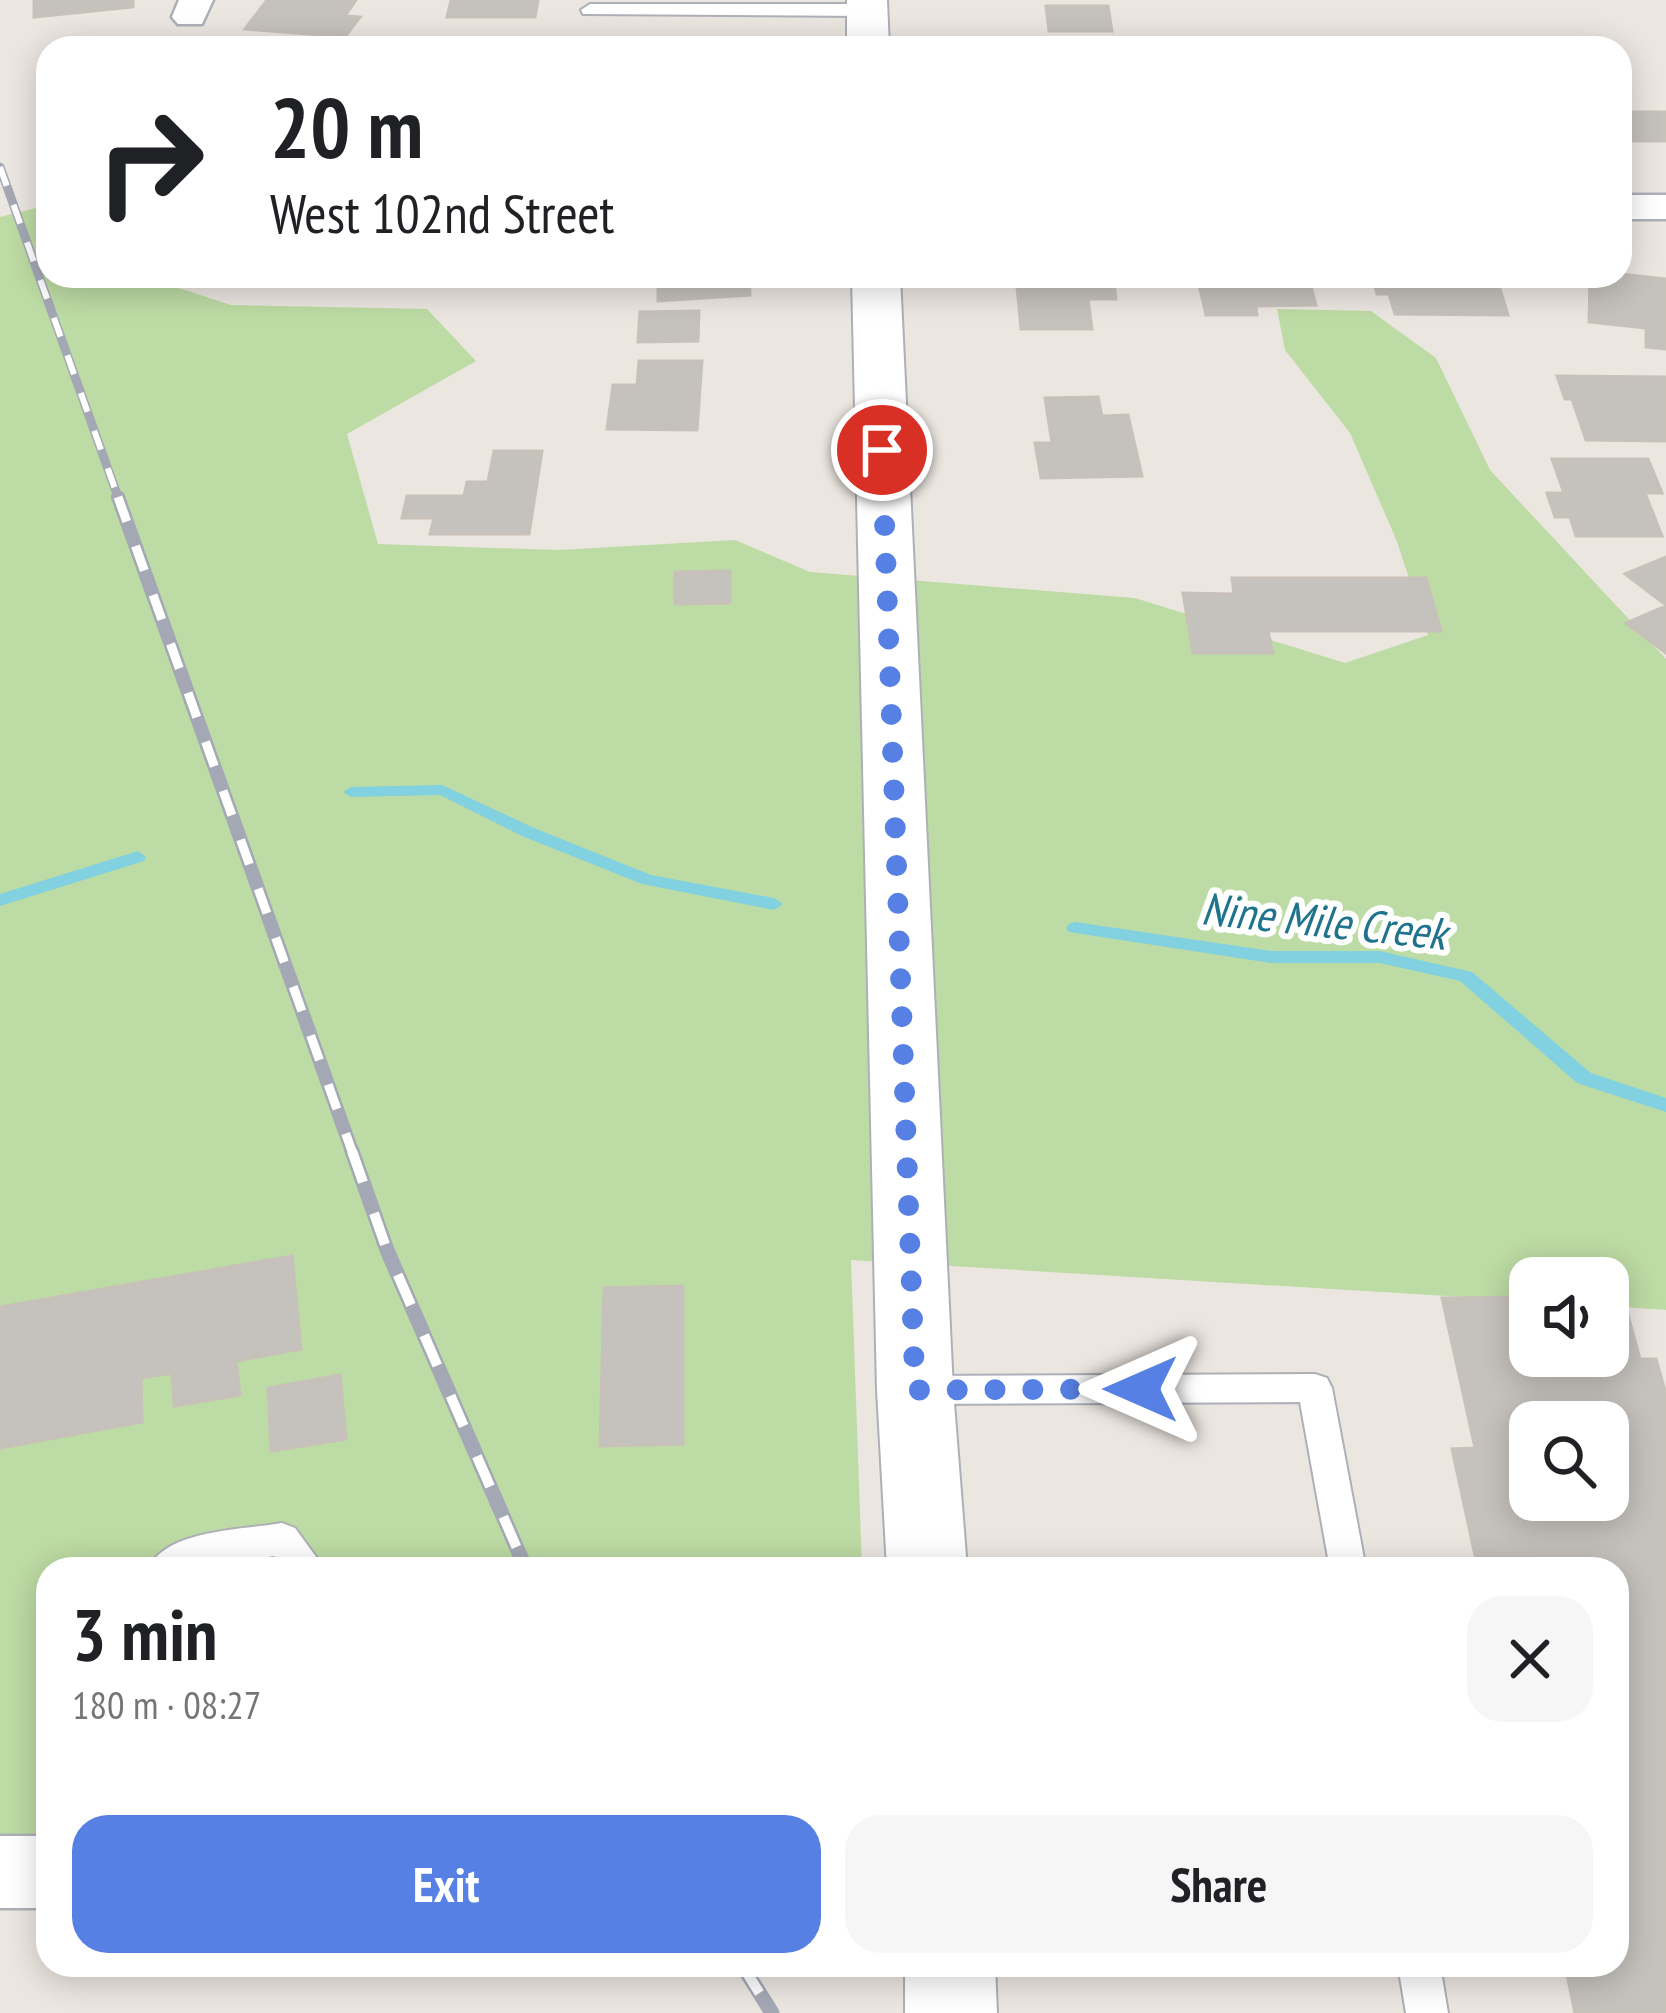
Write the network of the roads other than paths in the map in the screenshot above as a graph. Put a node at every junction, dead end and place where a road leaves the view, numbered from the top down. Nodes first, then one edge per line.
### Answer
1 (590, 10) dead end
2 (867, 19) edge
3 (1666, 206) edge
4 (1632, 207) edge
5 (876, 288) edge
6 (915, 1390) junction
7 (188, 1557) edge
8 (297, 1557) edge
9 (926, 1557) edge
10 (1346, 1557) edge
11 (0, 1872) edge
12 (36, 1872) edge
13 (950, 1977) edge
14 (1421, 1977) edge
15 (951, 2013) edge
16 (1427, 2013) edge

1 - 2 lane
3 - 4 street
5 - 6 street
6 - 9 street
6 - 10 lane
7 - 8 lane
11 - 12 street
13 - 15 street
14 - 16 lane

